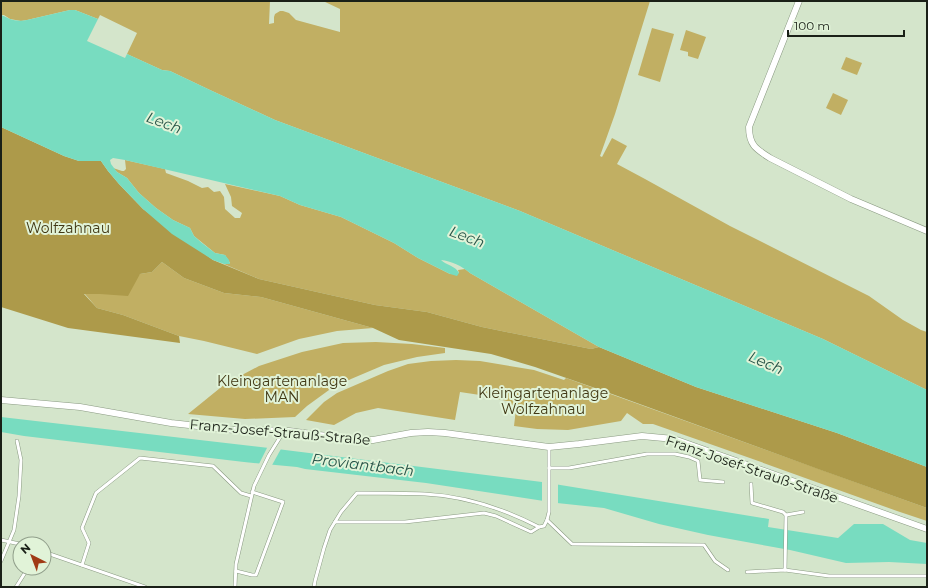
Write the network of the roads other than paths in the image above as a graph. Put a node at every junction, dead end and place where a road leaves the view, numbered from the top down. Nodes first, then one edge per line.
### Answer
1 (799, 1) edge
2 (927, 231) edge
3 (1, 400) edge
4 (284, 431) junction
5 (17, 441) dead end
6 (549, 447) junction
7 (549, 468) junction
8 (723, 482) dead end
9 (751, 484) dead end
10 (252, 492) junction
11 (251, 496) junction
12 (803, 512) dead end
13 (786, 515) junction
14 (547, 520) junction
15 (335, 522) junction
16 (539, 527) junction
17 (927, 529) edge
18 (1, 540) edge
19 (9, 541) junction
20 (12, 542) edge
21 (52, 555) edge
22 (1, 561) edge
23 (82, 566) junction
24 (236, 570) junction
25 (728, 570) dead end
26 (786, 570) junction
27 (747, 572) dead end
28 (23, 576) edge
29 (927, 576) edge
30 (16, 587) edge
31 (145, 587) edge
32 (235, 587) edge
33 (314, 587) edge

1 - 2 street
3 - 4 street, Franz-Josef-Strauß-Straße
4 - 6 street, Franz-Josef-Strauß-Straße
4 - 10 lane
5 - 19 lane
6 - 7 lane
6 - 17 street, Franz-Josef-Strauß-Straße
7 - 8 lane
7 - 14 lane
9 - 13 lane
10 - 11 lane
10 - 24 lane
11 - 23 lane
11 - 24 lane
12 - 13 lane
13 - 26 lane
14 - 16 lane
14 - 25 lane
15 - 16 lane
15 - 16 lane
15 - 33 lane
18 - 19 lane
19 - 20 lane
19 - 22 lane
21 - 23 lane
23 - 31 lane
24 - 32 lane
26 - 27 lane
26 - 29 lane
28 - 30 lane

